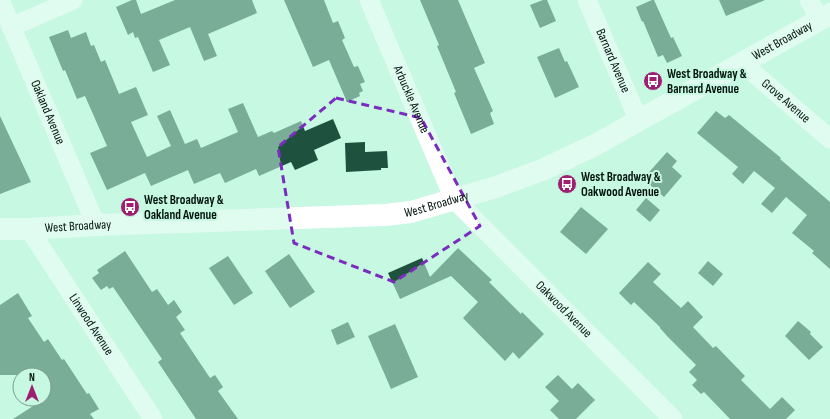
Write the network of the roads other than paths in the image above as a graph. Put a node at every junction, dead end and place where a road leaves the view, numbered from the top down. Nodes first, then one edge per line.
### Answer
1 (0, 0) edge
2 (73, 0) edge
3 (369, 0) edge
4 (587, 0) edge
5 (809, 0) edge
6 (825, 17) edge
7 (11, 27) junction
8 (742, 63) junction
9 (639, 120) junction
10 (830, 139) edge
11 (454, 199) junction
12 (96, 225) junction
13 (0, 229) edge
14 (29, 229) junction
15 (149, 418) edge
16 (673, 419) edge

1 - 7 street, Oakland Avenue
2 - 7 street
3 - 11 street, Arbuckle Avenue
4 - 9 street, Barnard Avenue
5 - 6 street
6 - 8 main road, West Broadway
7 - 12 street, Oakland Avenue
8 - 9 main road, West Broadway
8 - 10 street, Grove Avenue
9 - 11 main road, West Broadway
11 - 12 main road, West Broadway
11 - 16 street, Oakwood Avenue
12 - 14 main road, West Broadway
13 - 14 main road, West Broadway
14 - 15 street, Linwood Avenue

